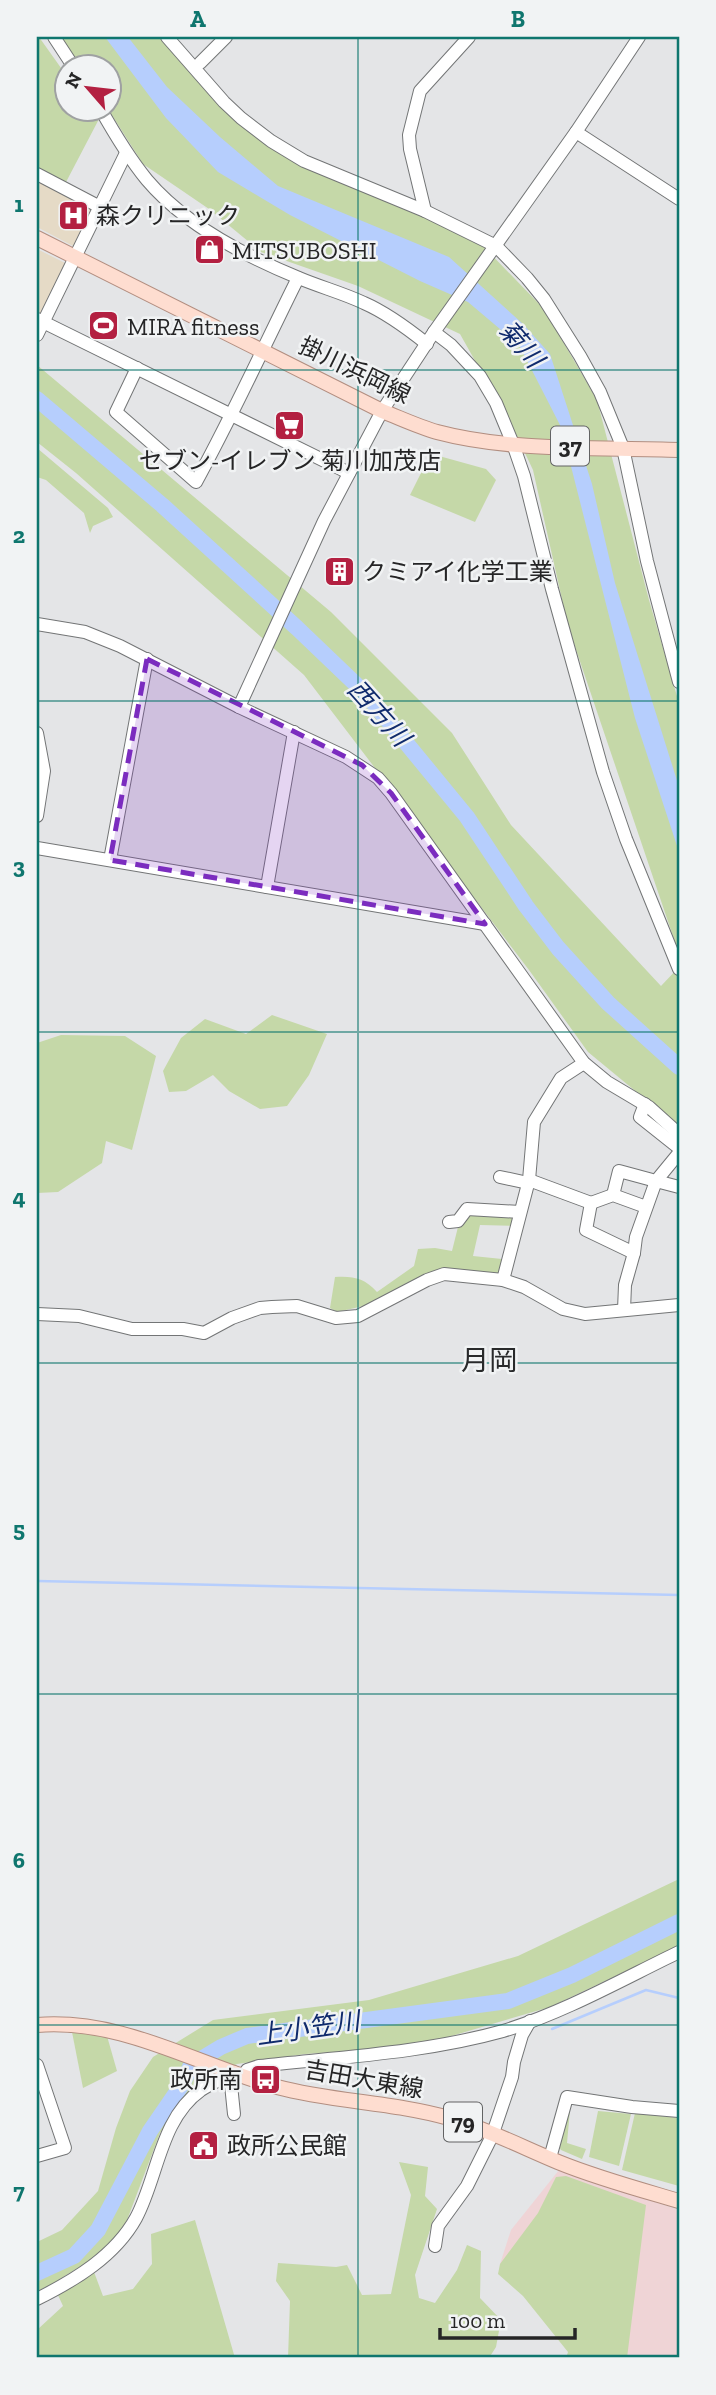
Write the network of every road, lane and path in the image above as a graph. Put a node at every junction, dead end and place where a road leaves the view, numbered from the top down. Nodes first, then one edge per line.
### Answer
1 (54, 37) edge
2 (167, 37) edge
3 (226, 37) edge
4 (469, 37) edge
5 (639, 37) edge
6 (64, 52) edge
7 (200, 63) dead end
8 (108, 122) edge
9 (576, 132) junction
10 (126, 153) junction
11 (37, 174) edge
12 (679, 199) edge
13 (100, 207) junction
14 (425, 211) junction
15 (37, 238) edge
16 (495, 248) junction
17 (75, 258) junction
18 (298, 278) junction
19 (40, 320) edge
20 (433, 334) junction
21 (37, 335) edge
22 (262, 350) junction
23 (137, 368) junction
24 (382, 411) junction
25 (232, 416) junction
26 (515, 444) junction
27 (623, 448) junction
28 (679, 450) edge
29 (349, 473) junction
30 (37, 624) edge
31 (147, 659) junction
32 (679, 682) edge
33 (239, 707) junction
34 (294, 732) junction
35 (37, 733) edge
36 (37, 816) edge
37 (37, 848) edge
38 (110, 860) junction
39 (267, 887) junction
40 (485, 924) junction
41 (679, 969) edge
42 (584, 1063) junction
43 (645, 1104) junction
44 (679, 1134) edge
45 (679, 1150) edge
46 (500, 1177) dead end
47 (528, 1181) junction
48 (656, 1181) junction
49 (679, 1187) edge
50 (613, 1195) junction
51 (592, 1203) junction
52 (646, 1207) junction
53 (520, 1212) junction
54 (449, 1222) dead end
55 (634, 1253) junction
56 (503, 1280) junction
57 (679, 1305) edge
58 (624, 1310) junction
59 (37, 1314) edge
60 (679, 1952) edge
61 (530, 2021) junction
62 (37, 2025) edge
63 (37, 2066) edge
64 (234, 2073) junction
65 (679, 2112) edge
66 (234, 2114) dead end
67 (493, 2133) junction
68 (37, 2156) edge
69 (550, 2158) junction
70 (679, 2201) edge
71 (435, 2246) dead end
72 (37, 2299) edge

1 - 6 street
2 - 14 street
3 - 7 street
4 - 14 street
5 - 9 street
8 - 10 street
9 - 12 street
9 - 16 street
10 - 13 street
10 - 18 street
11 - 13 street
13 - 17 street
14 - 16 street
15 - 17 main road, 掛川浜岡線 / 37
16 - 20 street
16 - 27 street
17 - 19 street
17 - 22 main road, 掛川浜岡線 / 37
18 - 20 street
18 - 22 street
19 - 21 street
19 - 23 street
20 - 24 street
20 - 26 street
22 - 24 main road, 掛川浜岡線 / 37
22 - 25 street
23 - 25 street
23 - 25 street
24 - 26 main road, 掛川浜岡線 / 37
24 - 29 street
25 - 29 street
26 - 27 main road, 掛川浜岡線 / 37
26 - 41 street
27 - 28 main road, 掛川浜岡線 / 37
27 - 32 street
29 - 33 street
30 - 31 street
31 - 33 street
31 - 38 street
33 - 34 street
34 - 39 street
34 - 40 street
35 - 36 street
37 - 38 street
38 - 39 street
39 - 40 street
40 - 42 street
42 - 43 street
42 - 47 street
43 - 44 street
43 - 45 street
45 - 48 street
46 - 47 street
47 - 51 street
47 - 53 street
48 - 49 street
48 - 50 street
48 - 52 street
50 - 51 street
50 - 52 street
51 - 55 street
52 - 55 street
53 - 54 street
53 - 56 street
55 - 58 street
56 - 58 street
56 - 59 street
57 - 58 street
60 - 61 street
61 - 64 street
61 - 67 street
62 - 64 main road, 吉田大東線 / 79
63 - 68 street
64 - 66 street
64 - 67 main road, 吉田大東線 / 79
64 - 72 street
65 - 69 street
67 - 69 main road, 吉田大東線 / 79
67 - 71 street
69 - 70 main road, 吉田大東線 / 79

